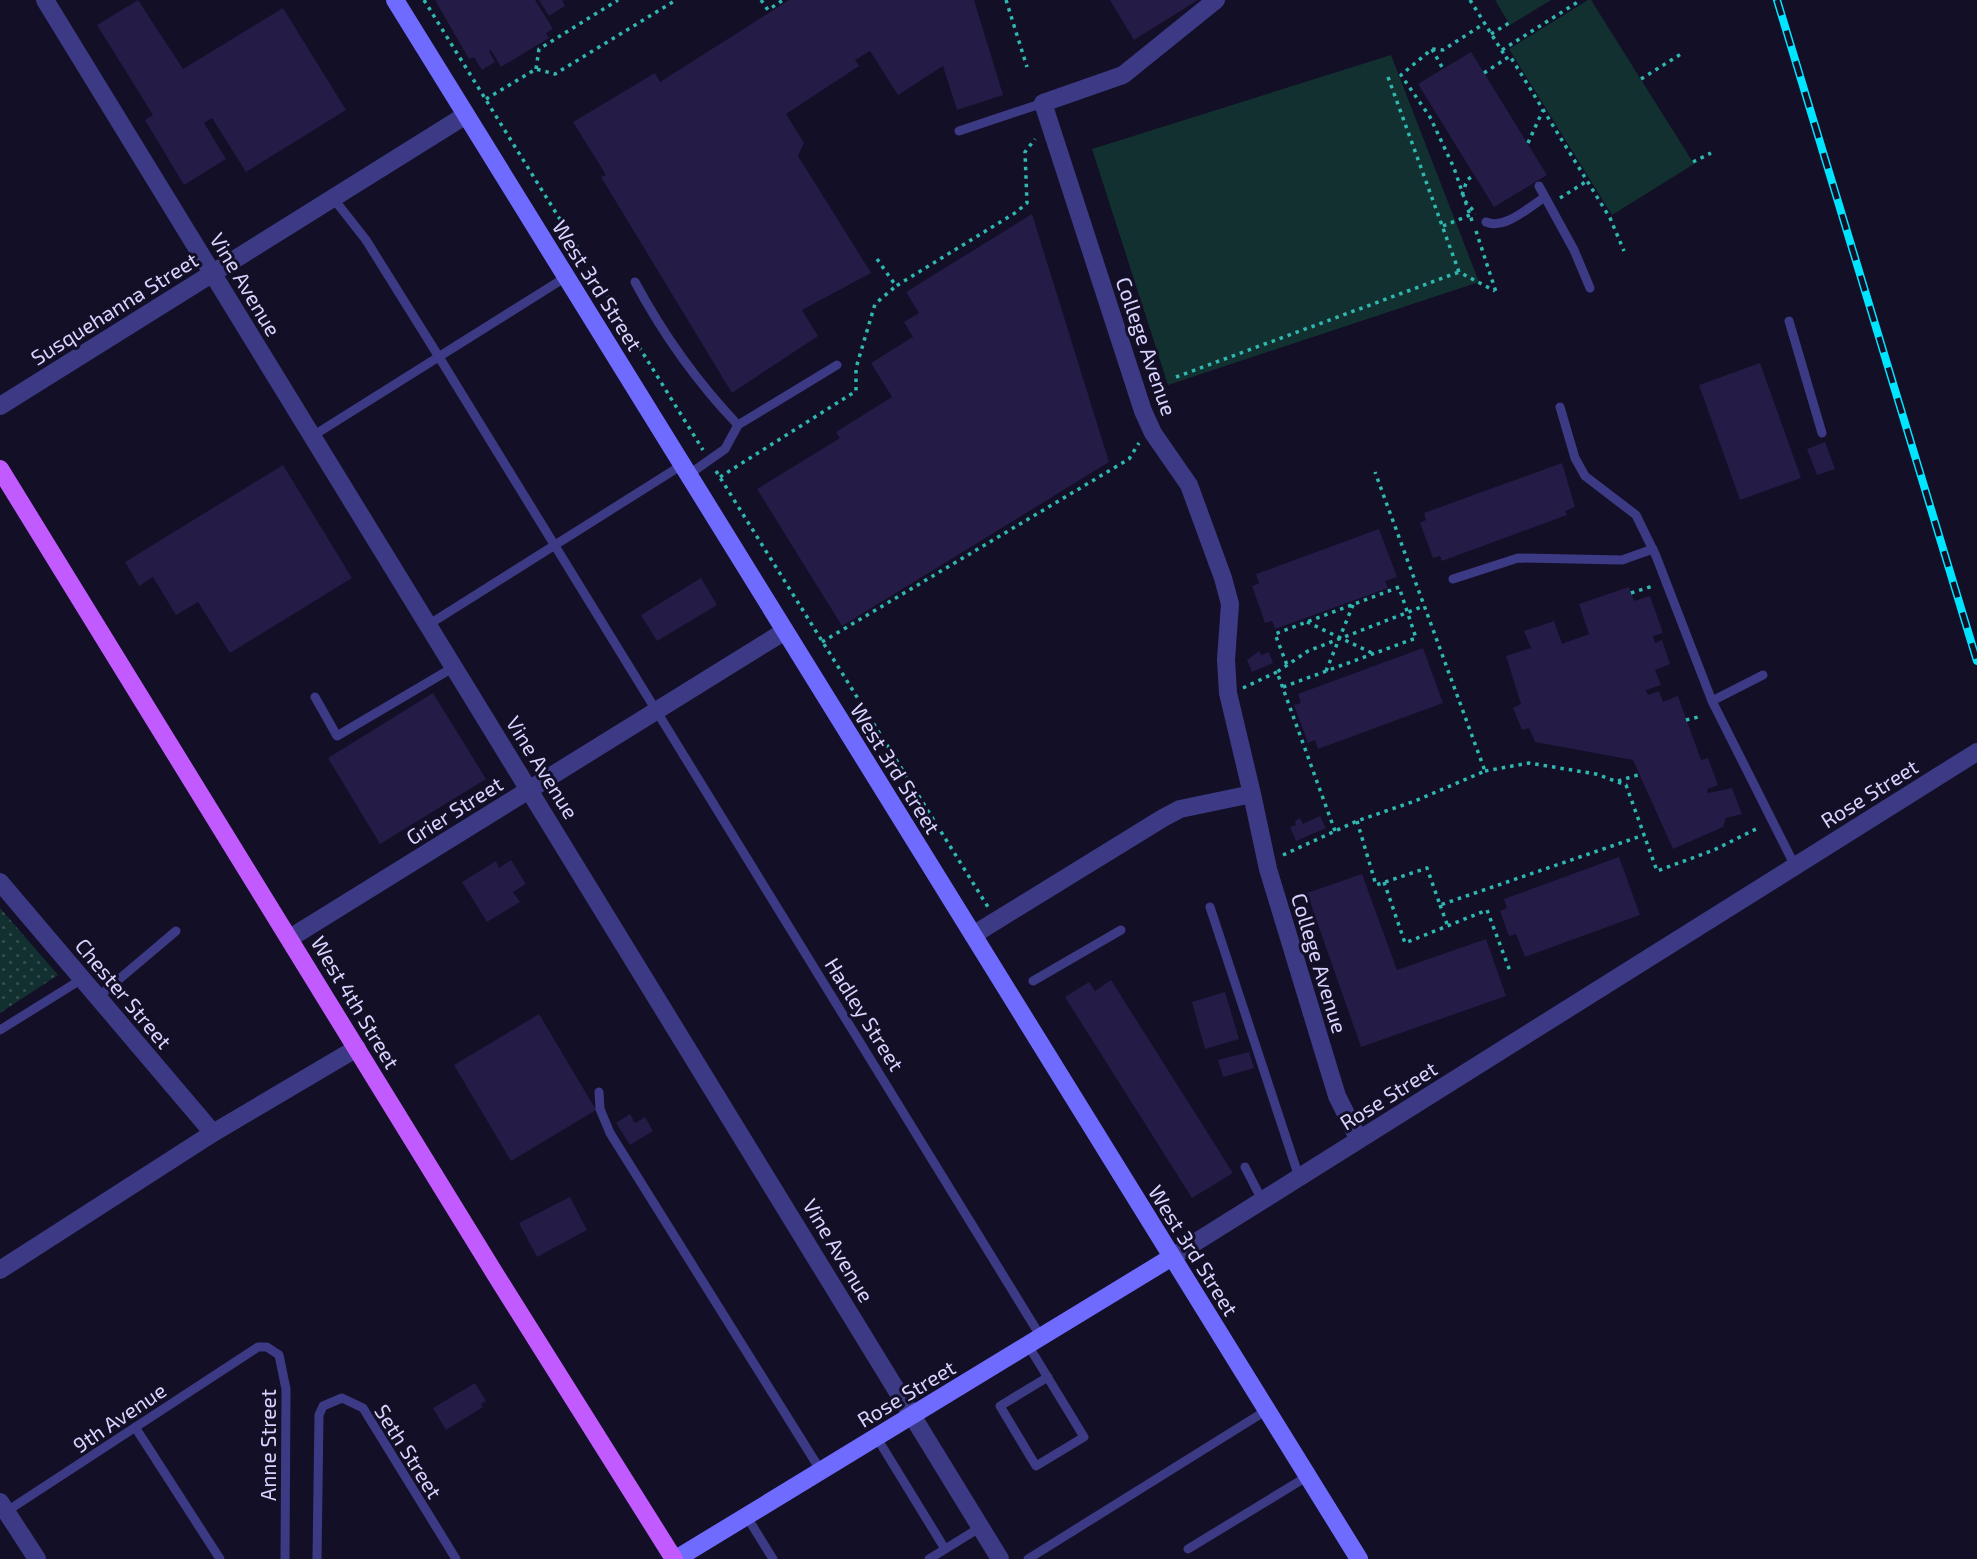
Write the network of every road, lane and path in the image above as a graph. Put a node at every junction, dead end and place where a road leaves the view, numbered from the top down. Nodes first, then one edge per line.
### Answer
1 (45, 0) edge
2 (395, 0) edge
3 (618, 0) edge
4 (676, 0) edge
5 (761, 0) edge
6 (783, 0) edge
7 (1006, 0) edge
8 (1216, 0) edge
9 (1470, 0) edge
10 (1581, 0) edge
11 (1485, 23) junction
12 (1509, 23) dead end
13 (1491, 34) junction
14 (1432, 49) junction
15 (1502, 50) junction
16 (1681, 54) dead end
17 (1507, 59) junction
18 (1027, 67) dead end
19 (536, 69) junction
20 (1443, 69) dead end
21 (1484, 73) dead end
22 (1388, 77) dead end
23 (1641, 79) dead end
24 (486, 99) dead end
25 (1043, 103) junction
26 (1543, 110) junction
27 (466, 115) junction
28 (959, 131) dead end
29 (1039, 134) dead end
30 (1528, 143) dead end
31 (1711, 153) dead end
32 (1693, 162) dead end
33 (1474, 175) dead end
34 (1587, 181) junction
35 (1539, 186) dead end
36 (1462, 197) junction
37 (333, 198) junction
38 (1547, 201) junction
39 (1470, 215) junction
40 (1486, 222) joint
41 (1442, 226) junction
42 (1624, 251) dead end
43 (877, 259) dead end
44 (1459, 272) junction
45 (213, 273) junction
46 (566, 277) junction
47 (635, 282) dead end
48 (896, 286) junction
49 (1590, 288) dead end
50 (1789, 321) dead end
51 (439, 357) junction
52 (836, 365) dead end
53 (1176, 377) dead end
54 (0, 406) edge
55 (1560, 407) dead end
56 (738, 425) junction
57 (1822, 433) dead end
58 (311, 437) junction
59 (1141, 442) dead end
60 (0, 469) edge
61 (685, 470) junction
62 (1375, 472) dead end
63 (720, 477) dead end
64 (554, 544) junction
65 (1653, 549) junction
66 (1453, 579) dead end
67 (1653, 586) dead end
68 (1631, 593) dead end
69 (1353, 604) junction
70 (1424, 606) junction
71 (1408, 612) junction
72 (1307, 622) junction
73 (428, 625) junction
74 (785, 631) junction
75 (1339, 639) junction
76 (822, 642) dead end
77 (1374, 654) junction
78 (1287, 665) junction
79 (454, 667) junction
80 (1326, 671) junction
81 (1278, 672) junction
82 (1763, 675) dead end
83 (1283, 687) junction
84 (1241, 689) dead end
85 (315, 697) dead end
86 (1712, 701) junction
87 (657, 711) junction
88 (1702, 716) dead end
89 (1686, 720) dead end
90 (1977, 752) edge
91 (1485, 771) junction
92 (1641, 774) dead end
93 (1616, 782) junction
94 (530, 789) junction
95 (1252, 794) junction
96 (1357, 821) junction
97 (1772, 822) junction
98 (1335, 831) junction
99 (1644, 835) junction
100 (1283, 855) dead end
101 (1795, 866) junction
102 (0, 882) edge
103 (1384, 882) junction
104 (1440, 905) junction
105 (1210, 907) dead end
106 (1447, 924) junction
107 (1121, 930) dead end
108 (176, 931) dead end
109 (973, 935) junction
110 (290, 938) junction
111 (1510, 971) dead end
112 (82, 979) junction
113 (1033, 981) dead end
114 (98, 997) junction
115 (0, 1030) edge
116 (357, 1048) junction
117 (599, 1092) dead end
118 (213, 1133) junction
119 (1359, 1140) junction
120 (1245, 1167) dead end
121 (1299, 1177) junction
122 (1262, 1200) junction
123 (1172, 1257) junction
124 (0, 1270) edge
125 (1035, 1341) junction
126 (258, 1347) joint
127 (1048, 1377) junction
128 (1267, 1410) junction
129 (914, 1415) junction
130 (135, 1427) junction
131 (877, 1438) junction
132 (821, 1471) junction
133 (1307, 1476) junction
134 (2, 1510) edge
135 (747, 1517) junction
136 (981, 1527) junction
137 (945, 1549) junction
138 (1188, 1549) dead end
139 (37, 1559) edge
140 (220, 1559) edge
141 (285, 1559) edge
142 (317, 1559) edge
143 (456, 1559) edge
144 (675, 1559) edge
145 (773, 1559) edge
146 (929, 1559) edge
147 (1000, 1559) edge
148 (1028, 1559) edge
149 (1359, 1559) edge

1 - 45 street, Vine Avenue
2 - 27 main road, West 3rd Street
3 - 19 path
4 - 19 path
5 - 6 path
7 - 18 path
8 - 25 street
9 - 11 path
10 - 15 path
11 - 13 path
11 - 14 path
12 - 13 path
13 - 15 path
14 - 20 path
14 - 36 path
15 - 17 path
16 - 23 path
17 - 21 path
17 - 26 path
19 - 24 path
22 - 41 path
25 - 28 lane
25 - 95 street, College Avenue
26 - 30 path
26 - 34 path
27 - 37 street, Susquehanna Street
27 - 46 main road, West 3rd Street
29 - 48 path
31 - 32 path
33 - 36 path
34 - 38 path
34 - 42 path
35 - 38 lane
36 - 39 path
36 - 40 path
37 - 45 street, Susquehanna Street
37 - 51 lane, Hadley Street
38 - 40 lane
38 - 49 lane
39 - 41 path
39 - 44 path
41 - 44 path
43 - 48 path
44 - 53 path
45 - 54 street, Susquehanna Street
45 - 58 street, Vine Avenue
46 - 51 lane
46 - 61 main road, West 3rd Street
47 - 56 lane
48 - 63 path
50 - 57 lane
51 - 58 lane
51 - 64 lane, Hadley Street
52 - 56 lane
55 - 65 lane
56 - 61 lane
58 - 73 street, Vine Avenue
59 - 76 path
60 - 110 main road, West 4th Street
61 - 64 lane
61 - 74 main road, West 3rd Street
62 - 70 path
64 - 73 lane
64 - 87 lane, Hadley Street
65 - 66 lane
65 - 86 lane
67 - 68 path
69 - 71 path
69 - 72 path
69 - 75 path
70 - 71 path
70 - 91 path
71 - 75 path
71 - 77 path
72 - 75 path
72 - 78 path
73 - 79 street, Vine Avenue
74 - 87 street, Grier Street
74 - 109 main road, West 3rd Street
75 - 77 path
75 - 78 path
75 - 80 path
77 - 80 path
78 - 81 path
79 - 85 lane
79 - 94 street, Vine Avenue
80 - 83 path
81 - 83 path
81 - 84 path
82 - 86 lane
83 - 98 path
86 - 97 lane
87 - 94 street, Grier Street
87 - 125 lane, Hadley Street
88 - 89 path
90 - 101 street, Rose Street
91 - 93 path
91 - 96 path
92 - 93 path
93 - 99 path
94 - 110 street, Grier Street
94 - 129 street, Vine Avenue
95 - 109 street
95 - 119 street, College Avenue
96 - 98 path
96 - 103 path
97 - 99 path
97 - 101 lane
98 - 100 path
99 - 104 path
101 - 119 street, Rose Street
102 - 112 street, Chester Street
103 - 104 path
103 - 106 path
104 - 106 path
105 - 121 lane
106 - 111 path
107 - 113 lane
108 - 114 lane
109 - 123 main road, West 3rd Street
110 - 116 main road, West 4th Street
112 - 114 street, Chester Street
112 - 115 lane
114 - 118 street, Chester Street
116 - 118 street
116 - 144 main road, West 4th Street
117 - 132 lane
118 - 124 street
119 - 121 street, Rose Street
120 - 122 lane
121 - 122 street, Rose Street
122 - 123 street, Rose Street
123 - 125 main road, Rose Street
123 - 128 main road, West 3rd Street
125 - 127 lane, Hadley Street
125 - 129 main road, Rose Street
126 - 130 lane, 9th Avenue
126 - 141 lane, Anne Street
127 - 127 lane, Hadley Street
128 - 133 main road, West 3rd Street
128 - 148 lane
129 - 131 main road, Rose Street
129 - 136 street, Vine Avenue
130 - 134 lane, 9th Avenue
130 - 140 lane
131 - 132 main road, Rose Street
131 - 137 lane
132 - 135 main road, Rose Street
133 - 138 lane
133 - 149 main road, West 3rd Street
134 - 139 street
135 - 144 main road, Rose Street
135 - 145 lane
136 - 137 lane
136 - 147 street, Vine Avenue
137 - 146 lane
142 - 143 lane, Seth Street

